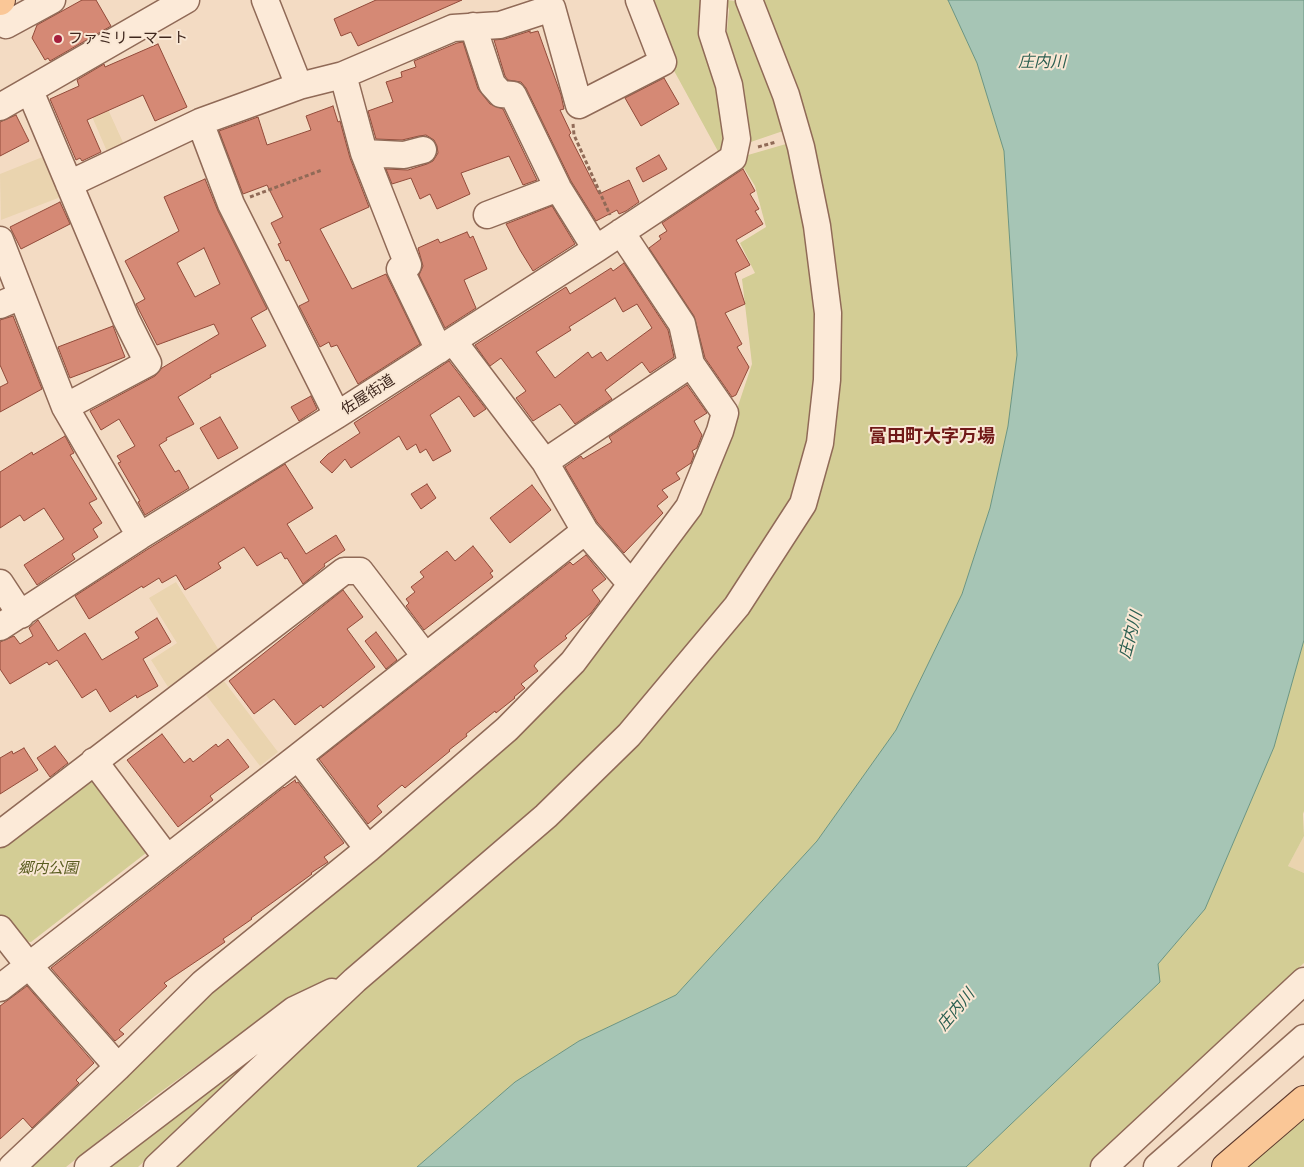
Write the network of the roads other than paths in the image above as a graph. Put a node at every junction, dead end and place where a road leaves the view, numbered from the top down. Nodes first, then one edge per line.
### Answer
1 (52, 0) edge
2 (186, 0) edge
3 (265, 0) edge
4 (638, 0) edge
5 (714, 0) edge
6 (749, 0) edge
7 (0, 20) edge
8 (473, 26) junction
9 (343, 75) junction
10 (299, 86) junction
11 (30, 91) junction
12 (0, 107) edge
13 (200, 122) junction
14 (424, 150) dead end
15 (364, 153) junction
16 (69, 184) junction
17 (558, 188) junction
18 (487, 215) dead end
19 (619, 233) junction
20 (0, 240) edge
21 (596, 249) junction
22 (10, 301) edge
23 (446, 345) junction
24 (691, 364) junction
25 (65, 407) junction
26 (337, 415) junction
27 (545, 462) junction
28 (585, 531) junction
29 (140, 536) junction
30 (0, 583) edge
31 (631, 584) junction
32 (10, 621) edge
33 (425, 656) junction
34 (298, 757) junction
35 (94, 762) junction
36 (0, 834) edge
37 (368, 849) junction
38 (167, 858) junction
39 (0, 929) edge
40 (29, 966) junction
41 (355, 980) junction
42 (1304, 981) edge
43 (0, 988) edge
44 (1304, 1038) edge
45 (118, 1067) junction
46 (1304, 1100) edge
47 (12, 1167) edge
48 (88, 1167) edge
49 (157, 1167) edge
50 (1104, 1167) edge
51 (1157, 1167) edge
52 (1226, 1167) edge

1 - 7 street
2 - 11 street
3 - 10 street
4 - 8 street
5 - 19 street, 佐屋街道
6 - 41 street
8 - 9 street
8 - 17 street
9 - 10 street
9 - 15 street
10 - 13 street
11 - 12 street
11 - 16 street
13 - 16 street
13 - 26 street
14 - 15 street
15 - 23 street
16 - 25 street
17 - 18 street
17 - 21 street
19 - 21 street, 佐屋街道
19 - 24 street
20 - 22 street
21 - 23 street, 佐屋街道
22 - 25 street
23 - 26 street, 佐屋街道
23 - 27 street
24 - 27 street
24 - 31 street
25 - 29 street
26 - 29 street, 佐屋街道
27 - 28 street
28 - 31 street
28 - 33 street
29 - 32 street, 佐屋街道
30 - 32 street
31 - 37 street
33 - 34 street
33 - 35 street
34 - 37 street
34 - 38 street
35 - 36 street
35 - 38 street
37 - 45 street
38 - 40 street
39 - 40 street
40 - 43 street
40 - 45 street
41 - 48 street
41 - 49 street
42 - 50 street
44 - 51 street
45 - 47 street
46 - 52 main road

